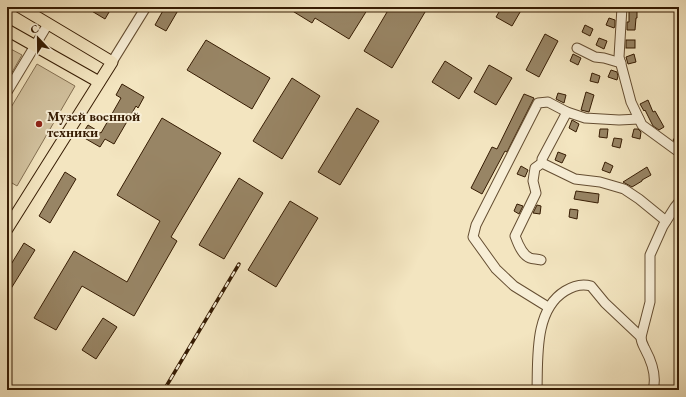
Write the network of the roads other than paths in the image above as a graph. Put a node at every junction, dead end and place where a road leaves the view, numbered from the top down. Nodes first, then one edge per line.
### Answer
1 (20, 7) edge
2 (146, 7) edge
3 (622, 7) edge
4 (48, 24) junction
5 (7, 30) edge
6 (35, 46) junction
7 (577, 48) dead end
8 (112, 62) junction
9 (621, 63) junction
10 (99, 82) junction
11 (7, 92) edge
12 (567, 112) junction
13 (639, 119) junction
14 (679, 152) edge
15 (542, 163) junction
16 (679, 202) edge
17 (666, 221) junction
18 (7, 229) edge
19 (541, 260) dead end
20 (548, 307) junction
21 (641, 337) junction
22 (537, 390) edge
23 (653, 390) edge

1 - 4 main road
2 - 8 street
3 - 9 street
4 - 6 street
4 - 8 main road
5 - 6 main road
6 - 10 main road
6 - 11 street
7 - 9 street
8 - 10 main road
9 - 13 street
10 - 18 main road
12 - 13 street
12 - 15 street
12 - 20 street
13 - 14 street
15 - 17 street
15 - 19 street
16 - 17 street
17 - 21 street
20 - 21 street
20 - 22 street
21 - 23 street

